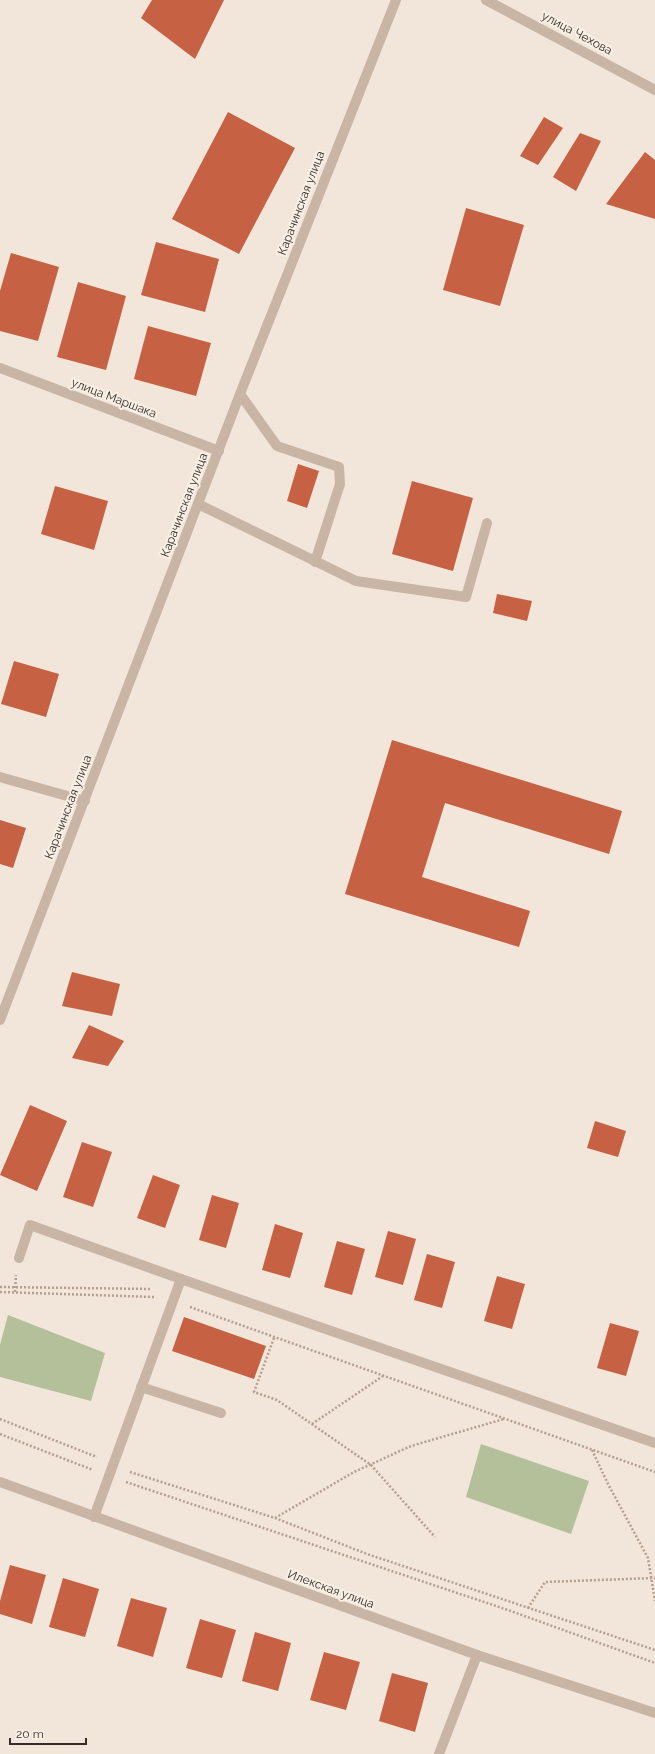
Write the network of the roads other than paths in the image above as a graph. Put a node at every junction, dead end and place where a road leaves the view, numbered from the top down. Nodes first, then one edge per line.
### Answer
1 (396, 0) edge
2 (486, 0) edge
3 (655, 90) edge
4 (0, 368) edge
5 (240, 394) junction
6 (219, 451) junction
7 (198, 504) junction
8 (487, 523) dead end
9 (315, 562) junction
10 (0, 777) edge
11 (85, 801) junction
12 (0, 1020) edge
13 (19, 1258) dead end
14 (181, 1279) junction
15 (141, 1387) junction
16 (221, 1413) dead end
17 (655, 1443) edge
18 (0, 1482) edge
19 (94, 1517) junction
20 (477, 1655) junction
21 (655, 1713) edge
22 (439, 1754) edge

1 - 5 street, Карачинская улица
2 - 3 street, улица Чехова
4 - 6 street, улица Маршака
5 - 6 street, Карачинская улица
5 - 9 street
6 - 7 street, Карачинская улица
7 - 9 street
7 - 11 street, Карачинская улица
8 - 9 street
10 - 11 street
11 - 12 street, Карачинская улица
13 - 14 street
14 - 15 street
14 - 17 street
15 - 16 street
15 - 19 street
18 - 19 street, Илекская улица
19 - 20 street, Илекская улица
20 - 21 street, Илекская улица
20 - 22 street

